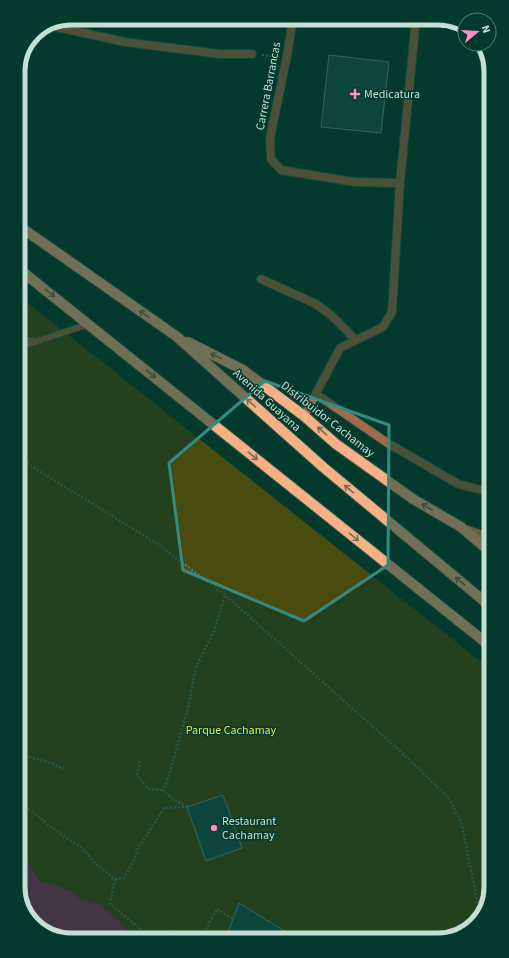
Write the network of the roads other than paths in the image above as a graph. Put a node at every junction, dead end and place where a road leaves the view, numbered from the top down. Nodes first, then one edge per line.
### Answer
1 (292, 25) edge
2 (415, 25) edge
3 (57, 27) edge
4 (252, 54) road end
5 (400, 184) junction
6 (25, 230) edge
7 (25, 274) edge
8 (261, 279) dead end
9 (89, 324) junction
10 (176, 336) junction
11 (25, 339) edge
12 (356, 340) junction
13 (33, 341) junction
14 (25, 344) edge
15 (316, 394) junction
16 (304, 416) junction
17 (484, 491) edge
18 (460, 527) junction
19 (484, 535) edge
20 (484, 547) edge
21 (484, 601) edge
22 (484, 641) edge

1 - 5 street, Carrera Barrancas
2 - 5 street
3 - 4 street
5 - 12 street
10 -> 6 main road, Avenida Guayana
7 -> 9 main road
8 - 12 street
9 - 13 lane
9 -> 22 main road
16 -> 10 main road, Distribuidor Cachamay
21 -> 10 main road, Avenida Guayana
11 - 13 lane
12 - 15 street
13 - 14 lane
15 - 16 street
15 - 17 street
18 -> 16 main road, Distribuidor Cachamay
18 - 19 main road, Distribuidor Cachamay
18 - 20 main road, Distribuidor Cachamay

